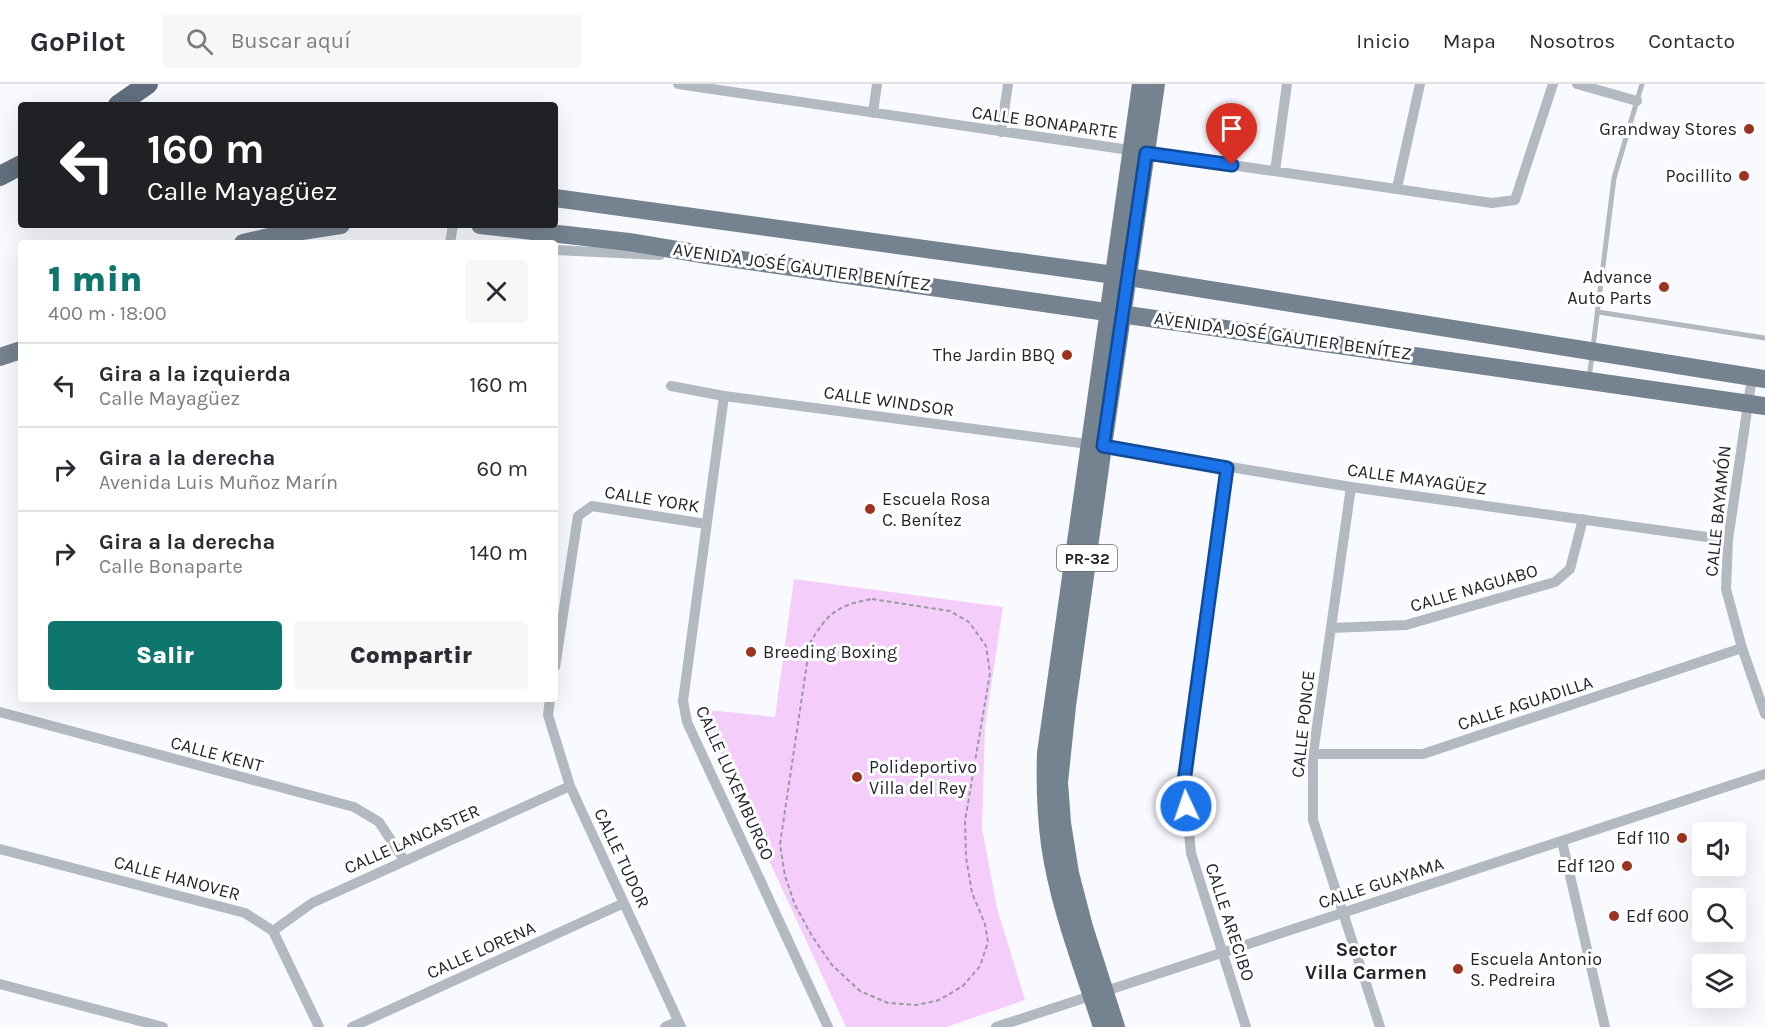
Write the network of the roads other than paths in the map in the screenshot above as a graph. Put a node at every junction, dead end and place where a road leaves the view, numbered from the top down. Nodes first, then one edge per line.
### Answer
1 (148, 84) edge
2 (678, 84) edge
3 (877, 84) edge
4 (1008, 84) edge
5 (1141, 84) edge
6 (1156, 84) edge
7 (1287, 84) edge
8 (1420, 84) edge
9 (1553, 84) edge
10 (1577, 84) edge
11 (1642, 84) edge
12 (1637, 101) junction
13 (122, 102) edge
14 (873, 113) junction
15 (1001, 132) junction
16 (1139, 152) junction
17 (18, 167) edge
18 (1275, 171) junction
19 (0, 176) edge
20 (1397, 188) junction
21 (558, 198) edge
22 (320, 228) edge
23 (506, 228) edge
24 (279, 234) edge
25 (249, 240) edge
26 (255, 240) edge
27 (558, 250) edge
28 (707, 255) junction
29 (1121, 276) junction
30 (1116, 312) junction
31 (1598, 312) junction
32 (1765, 338) edge
33 (18, 351) edge
34 (1593, 351) junction
35 (0, 357) edge
36 (1759, 378) edge
37 (1589, 380) junction
38 (670, 386) dead end
39 (724, 396) junction
40 (1756, 405) edge
41 (1096, 445) junction
42 (1227, 468) junction
43 (1351, 487) junction
44 (1583, 519) junction
45 (706, 524) junction
46 (1728, 540) junction
47 (1331, 628) junction
48 (558, 647) edge
49 (1742, 648) junction
50 (550, 702) edge
51 (0, 712) edge
52 (1765, 714) edge
53 (1313, 754) junction
54 (1765, 774) edge
55 (570, 786) junction
56 (1562, 841) junction
57 (0, 849) edge
58 (404, 860) junction
59 (624, 903) junction
60 (1343, 913) junction
61 (273, 931) junction
62 (1222, 953) junction
63 (0, 984) edge
64 (1099, 994) junction
65 (680, 1024) edge
66 (1002, 1025) edge
67 (163, 1027) edge
68 (319, 1027) edge
69 (352, 1027) edge
70 (665, 1027) edge
71 (828, 1027) edge
72 (1102, 1027) edge
73 (1116, 1027) edge
74 (1246, 1027) edge
75 (1380, 1027) edge
76 (1605, 1027) edge

1 - 13 highway
2 - 14 street, CALLE BONAPARTE
3 - 14 street
4 - 15 street
5 - 16 main road, PR-32
6 - 16 main road, PR-32
7 - 18 street
8 - 20 street
9 - 20 street, CALLE BONAPARTE
10 - 12 street
11 - 12 lane
12 - 31 lane
14 - 15 street, CALLE BONAPARTE
15 - 16 street, CALLE BONAPARTE
16 - 18 street, CALLE BONAPARTE
16 - 29 main road, PR-32
17 - 19 highway
18 - 20 street, CALLE BONAPARTE
21 - 29 main road, AVENIDA JOSÉ GAUTIER BENÍTEZ
22 - 24 main road
23 - 28 main road, AVENIDA JOSÉ GAUTIER BENÍTEZ
24 - 25 main road
24 - 26 main road
27 - 28 street
28 - 30 main road, AVENIDA JOSÉ GAUTIER BENÍTEZ
29 - 30 main road, PR-32
29 - 34 main road, AVENIDA JOSÉ GAUTIER BENÍTEZ
30 - 37 main road, AVENIDA JOSÉ GAUTIER BENÍTEZ
30 - 41 main road, PR-32
31 - 32 lane
31 - 34 lane
33 - 35 main road
34 - 36 main road, AVENIDA JOSÉ GAUTIER BENÍTEZ
34 - 37 lane
36 - 40 street, CALLE BAYAMÓN
37 - 40 main road, AVENIDA JOSÉ GAUTIER BENÍTEZ
38 - 39 street, CALLE WINDSOR
39 - 41 street, CALLE WINDSOR
39 - 45 street, CALLE LUXEMBURGO
40 - 46 street, CALLE BAYAMÓN
41 - 42 street, CALLE MAYAGÜEZ
41 - 64 main road, PR-32
42 - 43 street, CALLE MAYAGÜEZ
42 - 62 street, CALLE ARECIBO
43 - 44 street, CALLE MAYAGÜEZ
43 - 47 street, CALLE PONCE
44 - 46 street, CALLE MAYAGÜEZ
44 - 47 street, CALLE NAGUABO
45 - 48 street, CALLE YORK
45 - 71 street, CALLE LUXEMBURGO
46 - 49 street, CALLE BAYAMÓN
47 - 53 street, CALLE PONCE
49 - 52 street, CALLE BAYAMÓN
49 - 53 street, CALLE AGUADILLA
50 - 55 street, CALLE TUDOR
51 - 58 street, CALLE KENT
53 - 60 street, CALLE PONCE
54 - 56 street, CALLE GUAYAMA
55 - 58 street, CALLE LANCASTER
55 - 59 street, CALLE TUDOR
56 - 60 street, CALLE GUAYAMA
56 - 76 street
57 - 61 street, CALLE HANOVER
58 - 61 street, CALLE LANCASTER
59 - 65 street, CALLE TUDOR
59 - 69 street, CALLE LORENA
60 - 62 street, CALLE GUAYAMA
60 - 75 street, CALLE PONCE
61 - 68 street
62 - 64 street, CALLE GUAYAMA
62 - 74 street, CALLE ARECIBO
63 - 67 street
64 - 66 street, CALLE GUAYAMA
64 - 72 main road, PR-32
64 - 73 main road, PR-32
65 - 70 street

